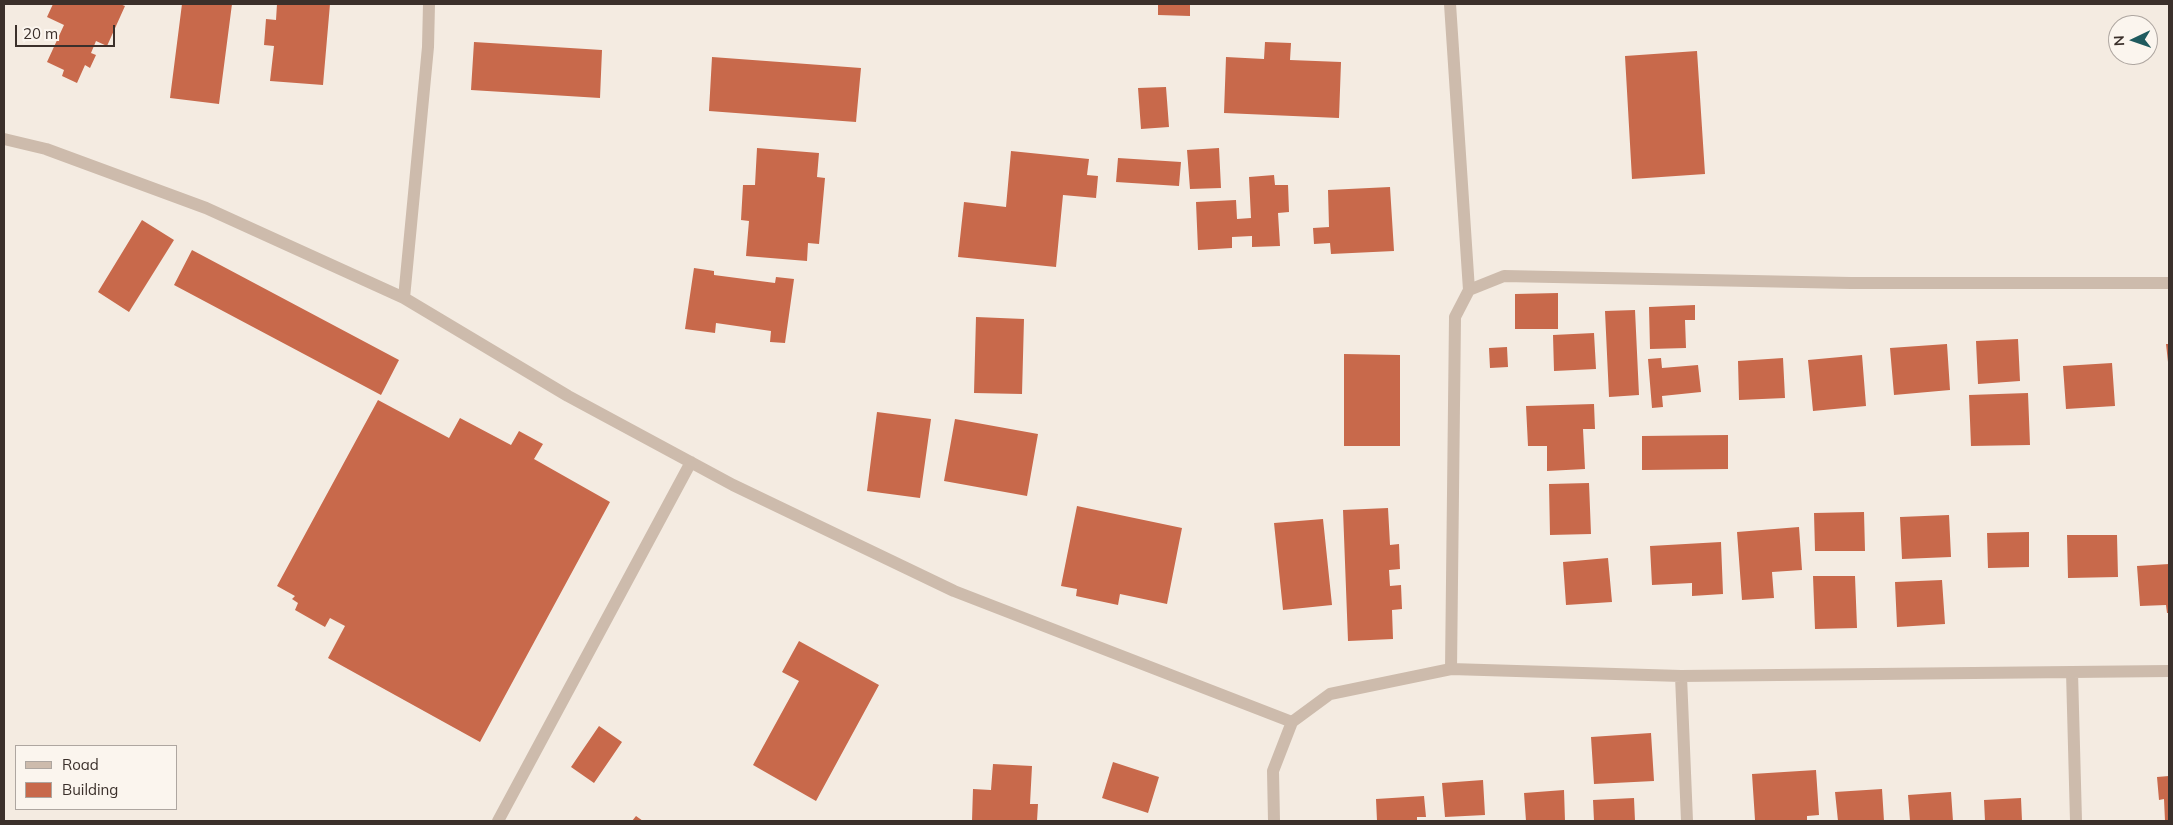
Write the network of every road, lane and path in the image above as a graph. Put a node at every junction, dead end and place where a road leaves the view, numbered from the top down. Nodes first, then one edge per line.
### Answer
1 (429, 4) edge
2 (1450, 4) edge
3 (4, 139) edge
4 (2169, 283) edge
5 (1469, 290) junction
6 (404, 298) junction
7 (691, 462) junction
8 (1451, 669) junction
9 (2169, 671) edge
10 (2072, 672) junction
11 (1681, 676) junction
12 (1292, 722) junction
13 (498, 821) edge
14 (1274, 821) edge
15 (1687, 821) edge
16 (2076, 821) edge

1 - 6 street
2 - 5 street
3 - 6 street
4 - 5 street
5 - 8 street
6 - 7 street
7 - 12 street
7 - 13 street
8 - 11 street
8 - 12 street
9 - 10 street
10 - 11 street
10 - 16 street
11 - 15 street
12 - 14 street

